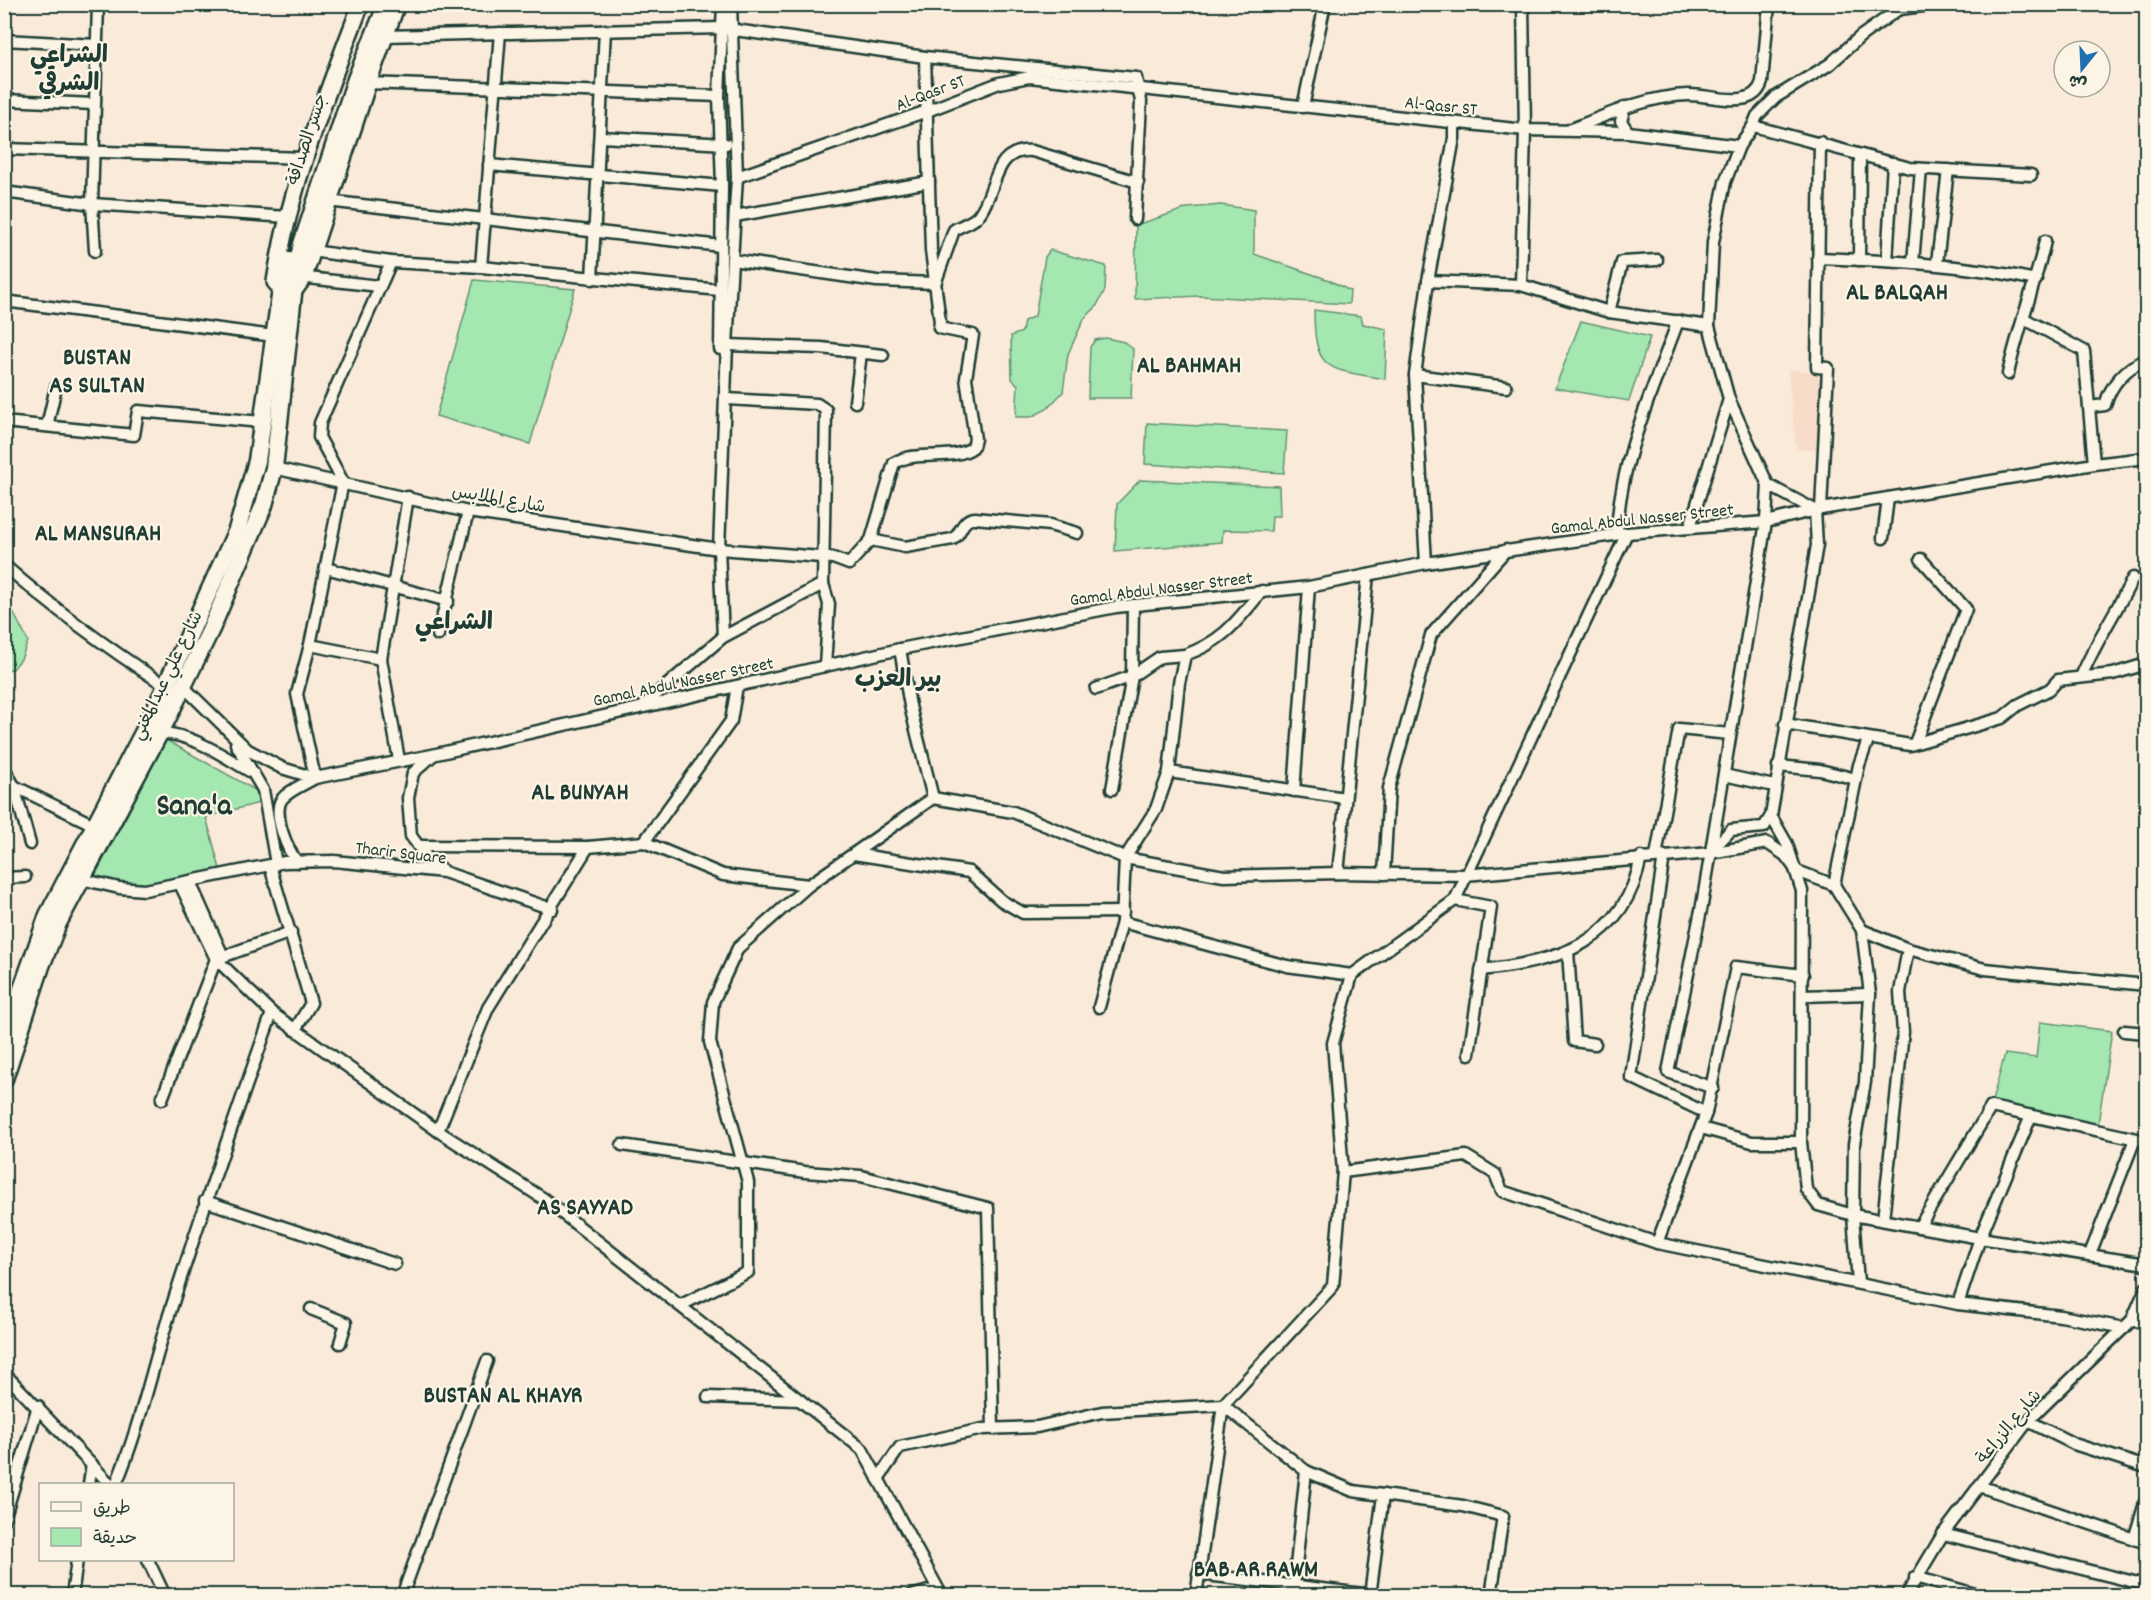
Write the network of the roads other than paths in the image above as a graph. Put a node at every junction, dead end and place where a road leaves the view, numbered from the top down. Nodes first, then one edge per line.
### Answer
1 (98, 4) edge
2 (387, 4) edge
3 (398, 4) edge
4 (723, 4) edge
5 (731, 4) edge
6 (1325, 4) edge
7 (1523, 4) edge
8 (1768, 4) edge
9 (1938, 4) edge
10 (364, 5) edge
11 (1903, 7) edge
12 (727, 29) junction
13 (605, 30) junction
14 (500, 33) junction
15 (385, 36) junction
16 (4, 40) edge
17 (97, 45) junction
18 (925, 57) junction
19 (1002, 63) junction
20 (368, 83) junction
21 (999, 83) junction
22 (496, 88) junction
23 (1140, 90) junction
24 (602, 91) junction
25 (719, 96) junction
26 (1737, 99) junction
27 (4, 100) edge
28 (94, 104) junction
29 (1303, 107) junction
30 (1625, 107) junction
31 (927, 111) junction
32 (1755, 121) junction
33 (1454, 123) junction
34 (1525, 130) junction
35 (1628, 132) junction
36 (1564, 133) junction
37 (601, 137) junction
38 (1820, 142) junction
39 (736, 143) junction
40 (721, 145) junction
41 (1739, 146) junction
42 (4, 148) edge
43 (93, 152) junction
44 (1860, 155) junction
45 (306, 158) junction
46 (1893, 164) junction
47 (489, 165) junction
48 (1921, 169) junction
49 (1948, 170) junction
50 (2031, 175) dead end
51 (599, 176) junction
52 (737, 177) junction
53 (929, 182) junction
54 (1138, 182) junction
55 (722, 186) junction
56 (4, 192) edge
57 (327, 201) junction
58 (92, 204) junction
59 (735, 216) junction
60 (288, 217) junction
61 (484, 218) junction
62 (1135, 219) dead end
63 (596, 231) junction
64 (2045, 241) dead end
65 (721, 246) junction
66 (95, 251) dead end
67 (312, 251) junction
68 (1818, 258) junction
69 (732, 260) junction
70 (1657, 260) dead end
71 (1859, 260) junction
72 (1887, 261) junction
73 (391, 262) junction
74 (1913, 262) junction
75 (1937, 263) junction
76 (481, 267) junction
77 (592, 279) junction
78 (294, 280) junction
79 (1428, 280) junction
80 (2036, 280) junction
81 (935, 283) junction
82 (1521, 285) junction
83 (379, 286) junction
84 (720, 290) junction
85 (4, 301) edge
86 (1609, 312) junction
87 (2023, 318) junction
88 (1678, 321) junction
89 (1709, 326) junction
90 (274, 336) junction
91 (727, 345) junction
92 (861, 353) junction
93 (883, 355) dead end
94 (2146, 360) edge
95 (2008, 374) dead end
96 (1415, 375) junction
97 (56, 387) dead end
98 (1506, 387) dead end
99 (727, 399) junction
100 (1729, 399) junction
101 (855, 402) dead end
102 (2089, 407) junction
103 (4, 422) edge
104 (262, 422) junction
105 (47, 426) junction
106 (2146, 458) edge
107 (2094, 464) junction
108 (274, 468) junction
109 (343, 482) junction
110 (1768, 485) junction
111 (408, 497) junction
112 (1888, 498) junction
113 (721, 500) junction
114 (1818, 509) junction
115 (468, 512) junction
116 (1766, 522) junction
117 (1690, 527) junction
118 (1077, 533) dead end
119 (1622, 533) junction
120 (1883, 538) dead end
121 (871, 540) junction
122 (719, 549) junction
123 (1506, 550) junction
124 (823, 558) junction
125 (1921, 559) dead end
126 (1426, 563) junction
127 (4, 565) edge
128 (326, 568) junction
129 (1368, 575) junction
130 (2133, 578) dead end
131 (823, 584) junction
132 (392, 585) junction
133 (1309, 586) junction
134 (1262, 591) junction
135 (448, 601) junction
136 (1133, 605) junction
137 (438, 635) dead end
138 (723, 637) junction
139 (310, 645) junction
140 (900, 649) junction
141 (1185, 656) junction
142 (381, 659) junction
143 (2146, 664) edge
144 (825, 666) junction
145 (1132, 676) junction
146 (2080, 677) junction
147 (166, 686) junction
148 (183, 686) junction
149 (737, 686) junction
150 (1096, 689) dead end
151 (643, 706) junction
152 (1785, 724) junction
153 (227, 729) junction
154 (160, 733) junction
155 (1730, 734) junction
156 (1868, 740) junction
157 (1915, 743) junction
158 (432, 755) junction
159 (399, 760) junction
160 (1778, 766) junction
161 (4, 768) edge
162 (1169, 772) junction
163 (256, 775) junction
164 (1724, 775) junction
165 (315, 778) junction
166 (1856, 779) junction
167 (14, 786) junction
168 (1774, 786) junction
169 (1112, 789) dead end
170 (1294, 791) junction
171 (933, 798) junction
172 (1344, 798) junction
173 (1770, 816) junction
174 (94, 825) junction
175 (644, 842) junction
176 (30, 844) dead end
177 (418, 846) junction
178 (588, 847) junction
179 (1710, 853) junction
180 (854, 854) junction
181 (1660, 856) junction
182 (1641, 857) junction
183 (1125, 858) junction
184 (298, 862) junction
185 (273, 865) junction
186 (1797, 871) junction
187 (444, 872) junction
188 (1338, 873) junction
189 (1384, 874) junction
190 (1465, 875) junction
191 (25, 877) dead end
192 (4, 878) edge
193 (81, 879) junction
194 (185, 883) junction
195 (809, 885) junction
196 (1834, 885) junction
197 (1455, 900) junction
198 (552, 909) junction
199 (1122, 917) junction
200 (1862, 930) junction
201 (291, 932) junction
202 (1908, 949) junction
203 (1568, 951) junction
204 (219, 958) junction
205 (1481, 970) junction
206 (1352, 975) junction
207 (1803, 975) junction
208 (2146, 984) edge
209 (1870, 994) junction
210 (1802, 996) junction
211 (1099, 1007) dead end
212 (272, 1013) junction
213 (295, 1030) junction
214 (2124, 1031) dead end
215 (2146, 1033) edge
216 (4, 1040) edge
217 (1594, 1044) dead end
218 (1469, 1054) dead end
219 (4, 1079) edge
220 (1713, 1088) junction
221 (162, 1099) dead end
222 (1706, 1113) junction
223 (2031, 1116) junction
224 (1701, 1128) junction
225 (438, 1131) junction
226 (2134, 1139) junction
227 (2146, 1141) edge
228 (1801, 1142) junction
229 (622, 1145) dead end
230 (743, 1164) junction
231 (1343, 1172) junction
232 (205, 1201) junction
233 (1853, 1215) junction
234 (1883, 1220) junction
235 (1919, 1227) junction
236 (1980, 1238) junction
237 (1657, 1243) junction
238 (2090, 1254) junction
239 (396, 1264) dead end
240 (2146, 1264) edge
241 (1858, 1283) junction
242 (2146, 1288) edge
243 (1958, 1304) junction
244 (681, 1305) junction
245 (311, 1309) dead end
246 (2128, 1324) junction
247 (2146, 1324) edge
248 (340, 1343) dead end
249 (487, 1362) dead end
250 (4, 1372) edge
251 (708, 1397) dead end
252 (800, 1400) junction
253 (1222, 1405) junction
254 (38, 1406) junction
255 (2028, 1421) junction
256 (993, 1429) junction
257 (92, 1464) junction
258 (2146, 1467) edge
259 (1306, 1471) junction
260 (878, 1479) junction
261 (89, 1483) edge
262 (108, 1483) edge
263 (117, 1483) edge
264 (1979, 1486) junction
265 (1383, 1495) junction
266 (2146, 1500) edge
267 (4, 1519) edge
268 (1943, 1534) junction
269 (2134, 1539) junction
270 (2146, 1543) edge
271 (78, 1561) edge
272 (148, 1561) edge
273 (1198, 1574) junction
274 (1915, 1577) junction
275 (2146, 1585) edge
276 (1294, 1586) junction
277 (939, 1592) edge
278 (1373, 1595) edge
279 (72, 1596) edge
280 (165, 1596) edge
281 (402, 1596) edge
282 (911, 1596) edge
283 (1196, 1596) edge
284 (1491, 1596) edge
285 (1906, 1596) edge
286 (1982, 1596) edge

1 - 17 street
2 - 78 main road, جسر الصداقة
3 - 15 main road
4 - 12 street
5 - 12 street
6 - 29 street
7 - 34 street
8 - 26 street
9 - 11 street
10 - 45 main road
10 - 78 main road, جسر الصداقة
11 - 32 street
12 - 13 street, Al-Qasr ST
12 - 18 street, Al-Qasr ST
12 - 25 street
12 - 39 street
13 - 14 street, Al-Qasr ST
13 - 24 street
14 - 15 street, Al-Qasr ST
14 - 22 street
15 - 20 main road
16 - 17 street
17 - 28 street
18 - 19 street, Al-Qasr ST
18 - 31 street
19 - 21 street
19 - 23 street, Al-Qasr ST
20 - 22 street
20 - 57 main road
21 - 23 street, Al-Qasr ST
21 - 31 street, Al-Qasr ST
22 - 24 street
22 - 47 street
23 - 29 street, Al-Qasr ST
23 - 54 street
24 - 25 street
24 - 37 street
25 - 40 street
26 - 30 street
26 - 32 street
27 - 28 street
28 - 43 street
29 - 33 street, Al-Qasr ST
30 - 35 street
30 - 36 street
31 - 52 street, Al-Qasr ST
31 - 53 street
32 - 38 street
32 - 41 street
33 - 34 street, Al-Qasr ST
33 - 79 street
34 - 36 street, Al-Qasr ST
34 - 82 street
35 - 36 street, Al-Qasr ST
35 - 41 street, Al-Qasr ST
37 - 40 street
37 - 51 street
38 - 44 street
38 - 68 street
39 - 40 street
39 - 52 street
40 - 55 street
41 - 89 street
42 - 43 street
43 - 45 street
43 - 58 street
44 - 46 street
44 - 71 street
45 - 60 main road
46 - 48 street
46 - 72 street
47 - 51 street
47 - 61 street
48 - 49 street
48 - 74 street
49 - 50 street
49 - 75 street
51 - 55 street
51 - 63 street
52 - 59 street
53 - 59 street
53 - 81 street
54 - 62 street
54 - 81 street
55 - 65 street
56 - 58 street
57 - 61 street
57 - 67 main road
58 - 60 street
58 - 66 street
59 - 69 street
60 - 78 main road
61 - 63 street
61 - 76 street
63 - 65 street
63 - 77 street
64 - 80 street
65 - 84 street
67 - 73 street
67 - 78 main road
68 - 71 street
68 - 114 street
69 - 81 street
69 - 91 street
70 - 86 street
71 - 72 street
72 - 74 street
73 - 76 street
73 - 83 street
74 - 75 street
75 - 80 street
76 - 77 street
77 - 84 street
78 - 83 street
78 - 90 main road, شارع علي عبدالمغني
78 - 108 main road, شارع علي عبدالمغني
79 - 82 street
79 - 96 street
80 - 87 street
81 - 121 street
82 - 86 street
83 - 109 street
84 - 113 street
85 - 90 street
86 - 88 street
87 - 95 street
87 - 102 street
88 - 89 street
88 - 119 street
89 - 100 street
90 - 104 main road, شارع علي عبدالمغني
91 - 92 street
91 - 99 street
92 - 93 street
92 - 101 street
94 - 102 street
96 - 98 street
96 - 126 street
97 - 105 street
99 - 113 street
99 - 124 street
100 - 110 street
100 - 117 street
102 - 107 street
103 - 105 street
104 - 105 street
104 - 147 main road, شارع علي عبدالمغني
106 - 107 street, Gamal Abdul Nasser Street
107 - 112 street, Gamal Abdul Nasser Street
108 - 109 street, شارع الملابس
108 - 148 main road, شارع علي عبدالمغني
109 - 111 street, شارع الملابس
109 - 128 street
110 - 114 street
110 - 116 street
111 - 115 street, شارع الملابس
111 - 132 street
112 - 114 street, Gamal Abdul Nasser Street
112 - 120 street
113 - 122 street
114 - 116 street, Gamal Abdul Nasser Street
114 - 152 street
115 - 122 street, شارع الملابس
115 - 135 street
116 - 117 street, Gamal Abdul Nasser Street
116 - 155 street
117 - 119 street, Gamal Abdul Nasser Street
118 - 121 street
119 - 123 street, Gamal Abdul Nasser Street
119 - 190 street
121 - 124 street, شارع الملابس
122 - 124 street, شارع الملابس
122 - 138 street
123 - 126 street, Gamal Abdul Nasser Street
123 - 189 street
124 - 131 street
125 - 157 street
126 - 129 street, Gamal Abdul Nasser Street
127 - 147 street
128 - 132 street
128 - 139 street
129 - 133 street, Gamal Abdul Nasser Street
129 - 172 street
130 - 146 street
131 - 138 street
131 - 144 street
132 - 135 street
132 - 142 street
133 - 134 street, Gamal Abdul Nasser Street
133 - 170 street
134 - 136 street, Gamal Abdul Nasser Street
134 - 141 street
135 - 137 street
136 - 140 street, Gamal Abdul Nasser Street
136 - 145 street
138 - 151 street
139 - 142 street
139 - 165 street
140 - 144 street, Gamal Abdul Nasser Street
140 - 171 street
141 - 145 street
141 - 162 street
142 - 159 street
143 - 146 street
144 - 149 street, Gamal Abdul Nasser Street
145 - 150 street
145 - 169 street
146 - 157 street
147 - 174 main road, شارع علي عبدالمغني
148 - 153 street, Gamal Abdul Nasser Street
148 - 154 main road, شارع علي عبدالمغني
149 - 151 street, Gamal Abdul Nasser Street
149 - 175 street
151 - 158 street, Gamal Abdul Nasser Street
152 - 156 street
152 - 160 street
153 - 163 street
153 - 165 street, Gamal Abdul Nasser Street
154 - 163 street
154 - 193 main road, شارع علي عبدالمغني
155 - 164 street
155 - 181 street
156 - 157 street
156 - 166 street
158 - 159 street, Gamal Abdul Nasser Street
158 - 177 street
159 - 165 street, Gamal Abdul Nasser Street
160 - 166 street
160 - 168 street
161 - 167 street
162 - 170 street
162 - 183 street
163 - 185 street
164 - 168 street
164 - 179 street
165 - 184 street
166 - 196 street
167 - 174 street
167 - 176 street
168 - 173 street
170 - 172 street
171 - 180 street
171 - 183 street
172 - 188 street
173 - 179 street
173 - 186 street
174 - 216 main road, شارع علي عبدالمغني
175 - 178 street
175 - 195 street
177 - 178 street
177 - 187 street
178 - 198 street
179 - 181 street
179 - 186 street
179 - 220 street
180 - 195 street
180 - 199 street
181 - 182 street
181 - 222 street
182 - 190 street
182 - 203 street
183 - 188 street
183 - 199 street
184 - 185 street, Tharir Square
184 - 187 street, Tharir Square
185 - 194 street, Tharir Square
185 - 201 street
186 - 196 street
186 - 207 street
187 - 198 street, Tharir Square
188 - 189 street
189 - 190 street
190 - 197 street
191 - 192 street
193 - 194 street, Tharir Square
193 - 219 main road, شارع علي عبدالمغني
194 - 204 street
195 - 230 street
196 - 200 street
197 - 205 street
197 - 206 street
198 - 225 street
199 - 206 street
199 - 211 street
200 - 202 street
200 - 209 street
201 - 204 street
201 - 213 street
202 - 208 street
202 - 234 street
203 - 205 street
203 - 217 street
204 - 212 street
204 - 221 street
205 - 218 street
206 - 231 street
207 - 210 street
207 - 220 street
209 - 210 street
209 - 233 street
210 - 228 street
212 - 213 street
212 - 232 street
213 - 225 street
214 - 215 street
220 - 222 street
222 - 224 street
223 - 226 street
223 - 235 street
223 - 236 street
224 - 228 street
224 - 237 street
225 - 244 street
226 - 227 street
226 - 238 street
228 - 233 street
229 - 230 street
230 - 244 street
230 - 256 street
231 - 237 street
231 - 253 street
232 - 239 street
232 - 263 street
233 - 234 street
233 - 241 street
234 - 235 street
235 - 236 street
236 - 238 street
236 - 243 street
237 - 241 street
238 - 240 street
241 - 243 street
242 - 246 street, شارع الزراعة
243 - 246 street
244 - 252 street
245 - 248 street
246 - 247 street
246 - 255 street, شارع الزراعة
249 - 281 street
250 - 254 street
251 - 252 street
252 - 260 street
253 - 256 street
253 - 259 street
253 - 273 street
254 - 257 street
254 - 267 street
255 - 258 street
255 - 264 street, شارع الزراعة
256 - 260 street
257 - 261 street
257 - 262 street
259 - 265 street
259 - 276 street
260 - 277 street
264 - 268 street, شارع الزراعة
264 - 269 street
265 - 278 street
265 - 284 street
266 - 269 street
268 - 274 street, شارع الزراعة
268 - 275 street
269 - 270 street
271 - 279 street
272 - 280 street
273 - 276 street
273 - 283 street
274 - 285 street, شارع الزراعة
274 - 286 street
276 - 278 street
277 - 282 street

